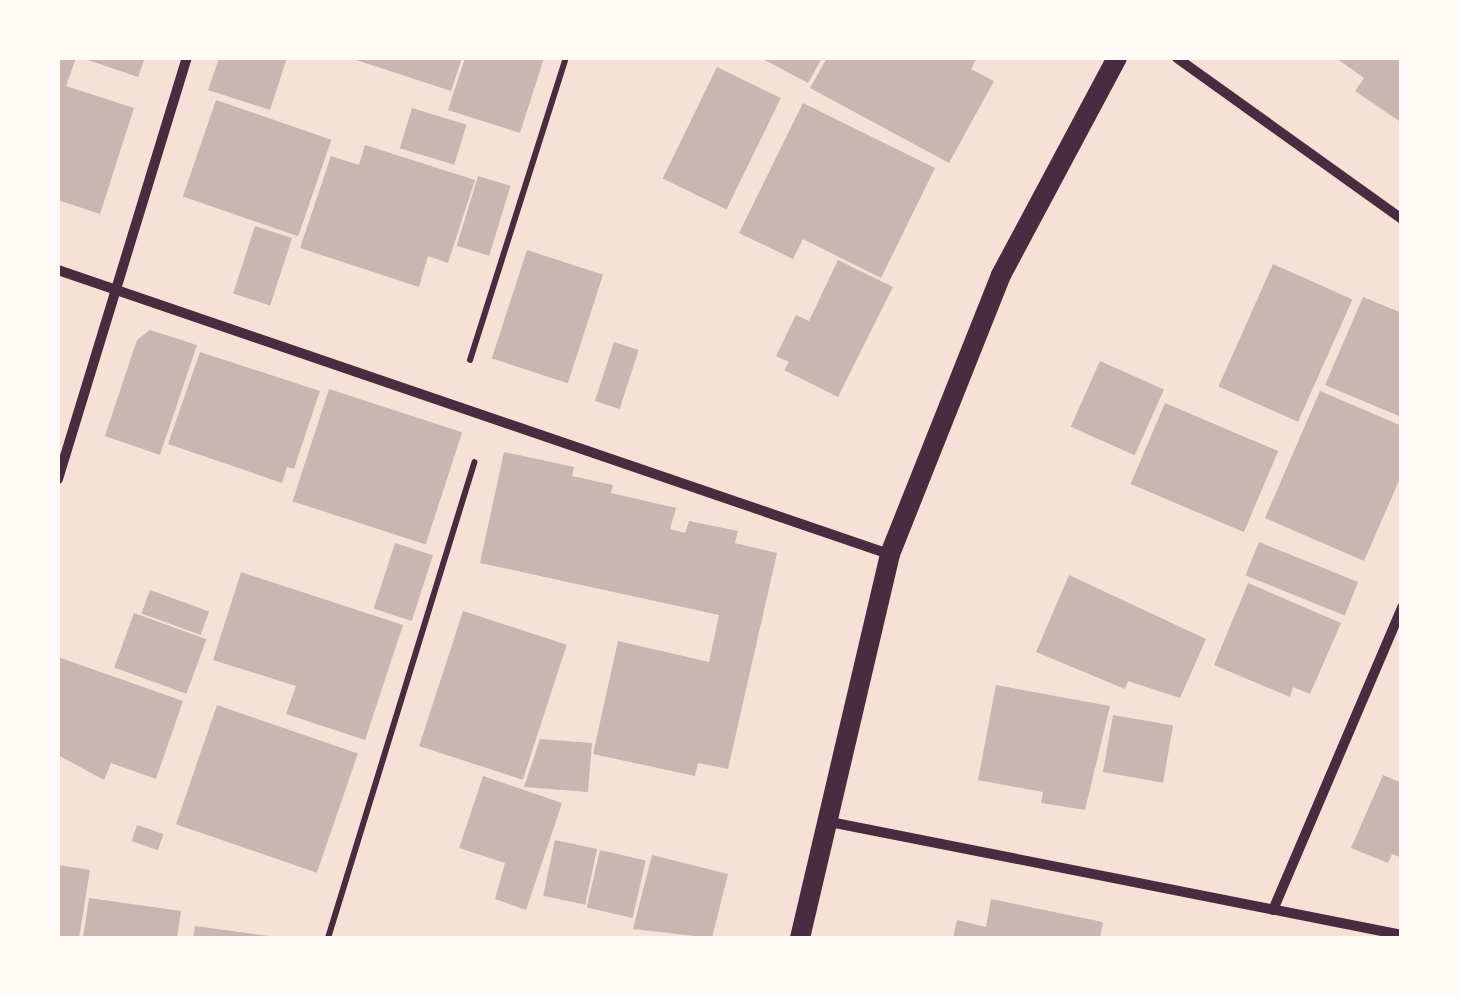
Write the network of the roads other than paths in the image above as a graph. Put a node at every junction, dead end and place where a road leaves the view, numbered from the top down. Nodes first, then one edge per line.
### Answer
1 (187, 58) edge
2 (1117, 58) edge
3 (1176, 58) edge
4 (1402, 219) edge
5 (58, 270) edge
6 (116, 288) junction
7 (58, 479) edge
8 (890, 554) junction
9 (1402, 606) edge
10 (824, 821) junction
11 (1274, 910) junction
12 (1402, 935) edge
13 (800, 938) edge

1 - 6 street
2 - 8 main road
3 - 4 street
5 - 6 street
6 - 7 street
6 - 8 street
8 - 10 main road
9 - 11 street
10 - 11 street
10 - 13 main road
11 - 12 street

